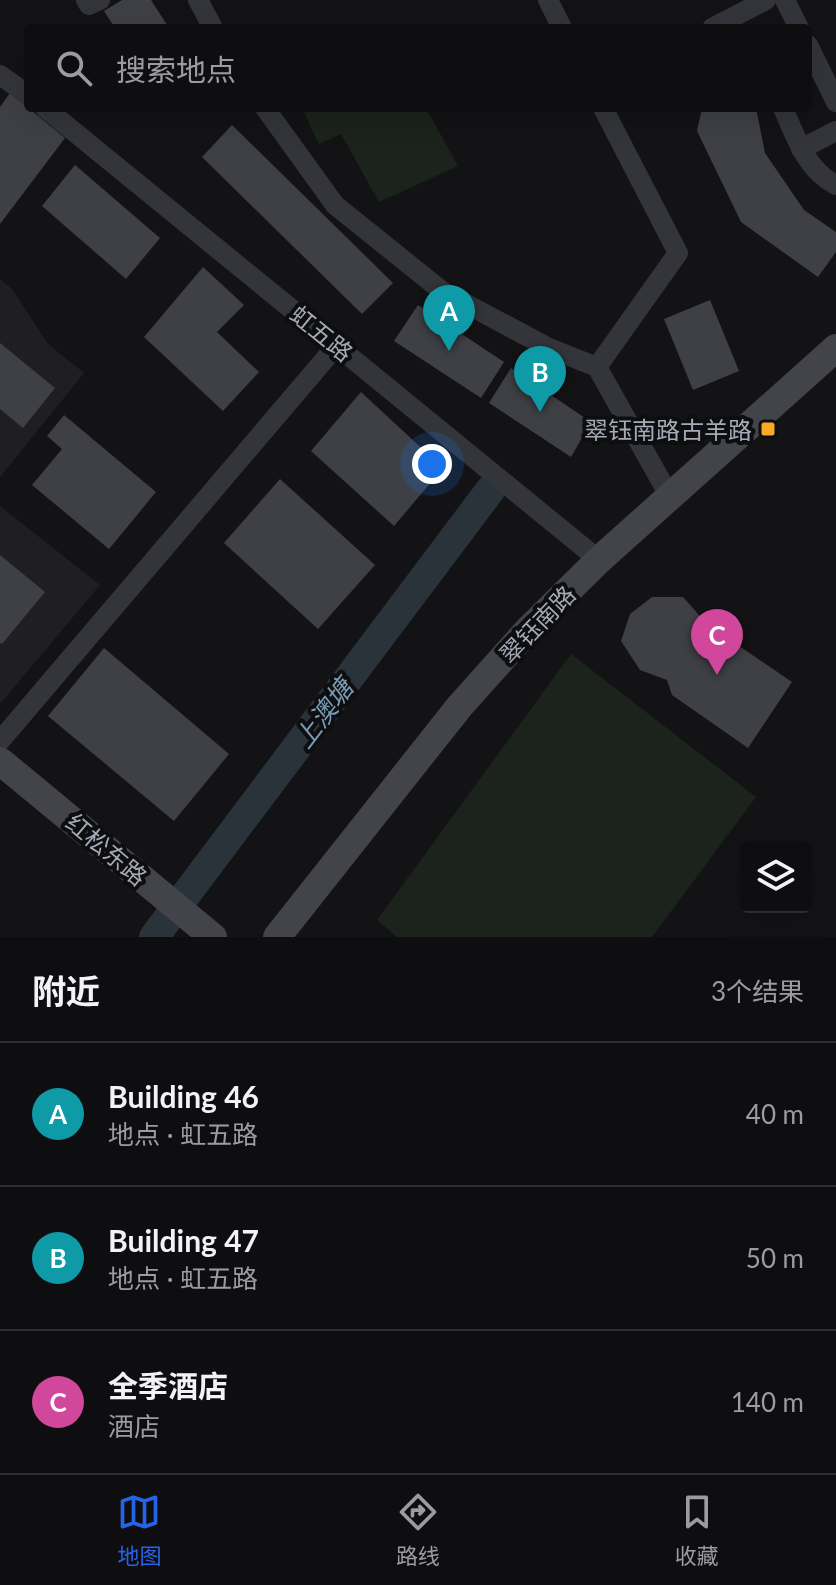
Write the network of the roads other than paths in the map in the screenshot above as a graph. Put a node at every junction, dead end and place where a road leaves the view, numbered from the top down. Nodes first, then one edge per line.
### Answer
1 (86, 0) edge
2 (100, 0) edge
3 (198, 0) edge
4 (548, 0) edge
5 (766, 0) edge
6 (785, 0) edge
7 (211, 24) edge
8 (560, 24) edge
9 (720, 24) edge
10 (797, 24) edge
11 (812, 53) edge
12 (0, 75) edge
13 (24, 92) edge
14 (836, 102) edge
15 (50, 112) edge
16 (268, 112) edge
17 (605, 112) edge
18 (785, 112) edge
19 (836, 131) edge
20 (801, 149) junction
21 (836, 185) edge
22 (337, 345) junction
23 (836, 348) edge
24 (597, 367) junction
25 (670, 497) junction
26 (599, 560) junction
27 (0, 741) edge
28 (0, 761) edge
29 (212, 936) edge
30 (277, 937) edge

1 - 2 street
3 - 7 street
4 - 8 street
5 - 9 street
6 - 10 street
11 - 14 street
12 - 13 street
15 - 22 street, 虹五路
16 - 24 street
17 - 24 street
18 - 20 street
19 - 20 street
20 - 21 street
22 - 26 street, 虹五路
22 - 27 street
23 - 25 street, 翠钰南路
24 - 25 street
25 - 26 street, 翠钰南路
26 - 30 street, 翠钰南路
28 - 29 street, 红松东路

